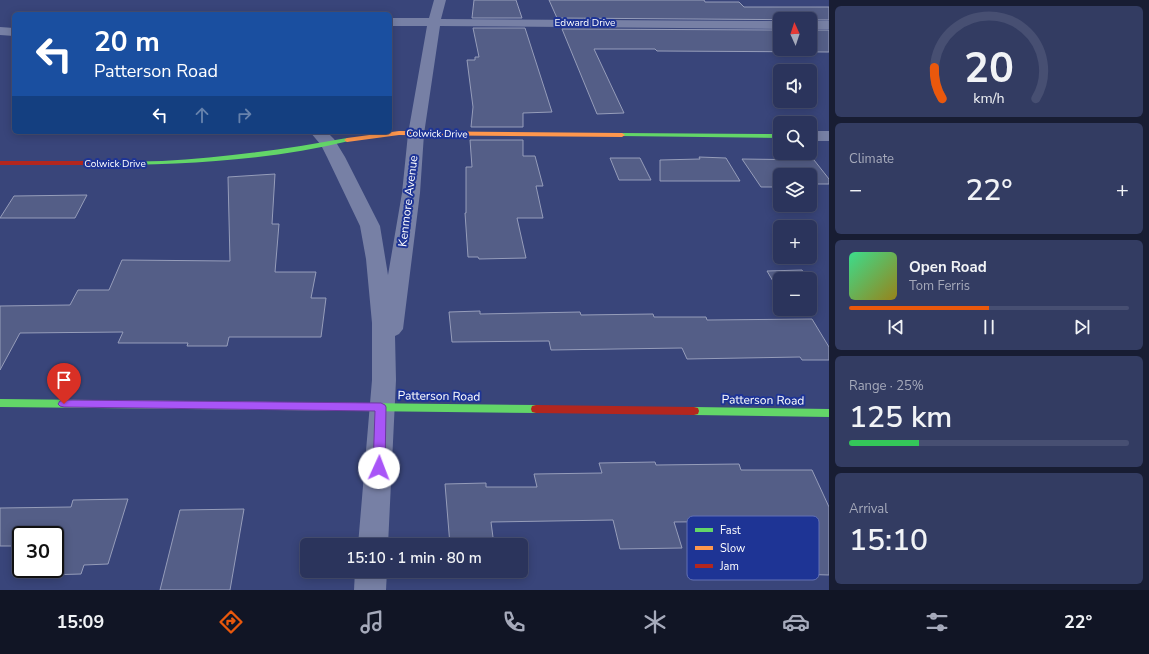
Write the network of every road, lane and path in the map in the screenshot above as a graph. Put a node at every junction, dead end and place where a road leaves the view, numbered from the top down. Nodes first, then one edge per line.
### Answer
1 (440, 0) edge
2 (392, 22) edge
3 (434, 22) junction
4 (773, 25) edge
5 (817, 25) edge
6 (829, 25) edge
7 (0, 31) edge
8 (12, 32) edge
9 (392, 133) edge
10 (380, 134) edge
11 (416, 134) junction
12 (773, 136) edge
13 (817, 136) edge
14 (829, 136) edge
15 (323, 137) edge
16 (0, 163) edge
17 (384, 380) junction
18 (0, 403) edge
19 (381, 407) junction
20 (829, 413) edge
21 (374, 538) edge
22 (371, 578) edge
23 (370, 590) edge

1 - 3 street, Kenmore Avenue
2 - 3 street, Edward Drive
3 - 4 street, Edward Drive
3 - 11 street, Kenmore Avenue
5 - 6 street
7 - 8 street
9 - 11 street, Colwick Drive
10 - 15 street, Colwick Drive
11 - 12 street, Colwick Drive
11 - 17 street, Kenmore Avenue
13 - 14 street
15 - 16 street, Colwick Drive
15 - 17 street, Kenmore Avenue
17 - 19 street, Kenmore Avenue
18 - 19 street, Patterson Road
19 - 20 street, Patterson Road
19 - 21 street, Kenmore Avenue
22 - 23 street

